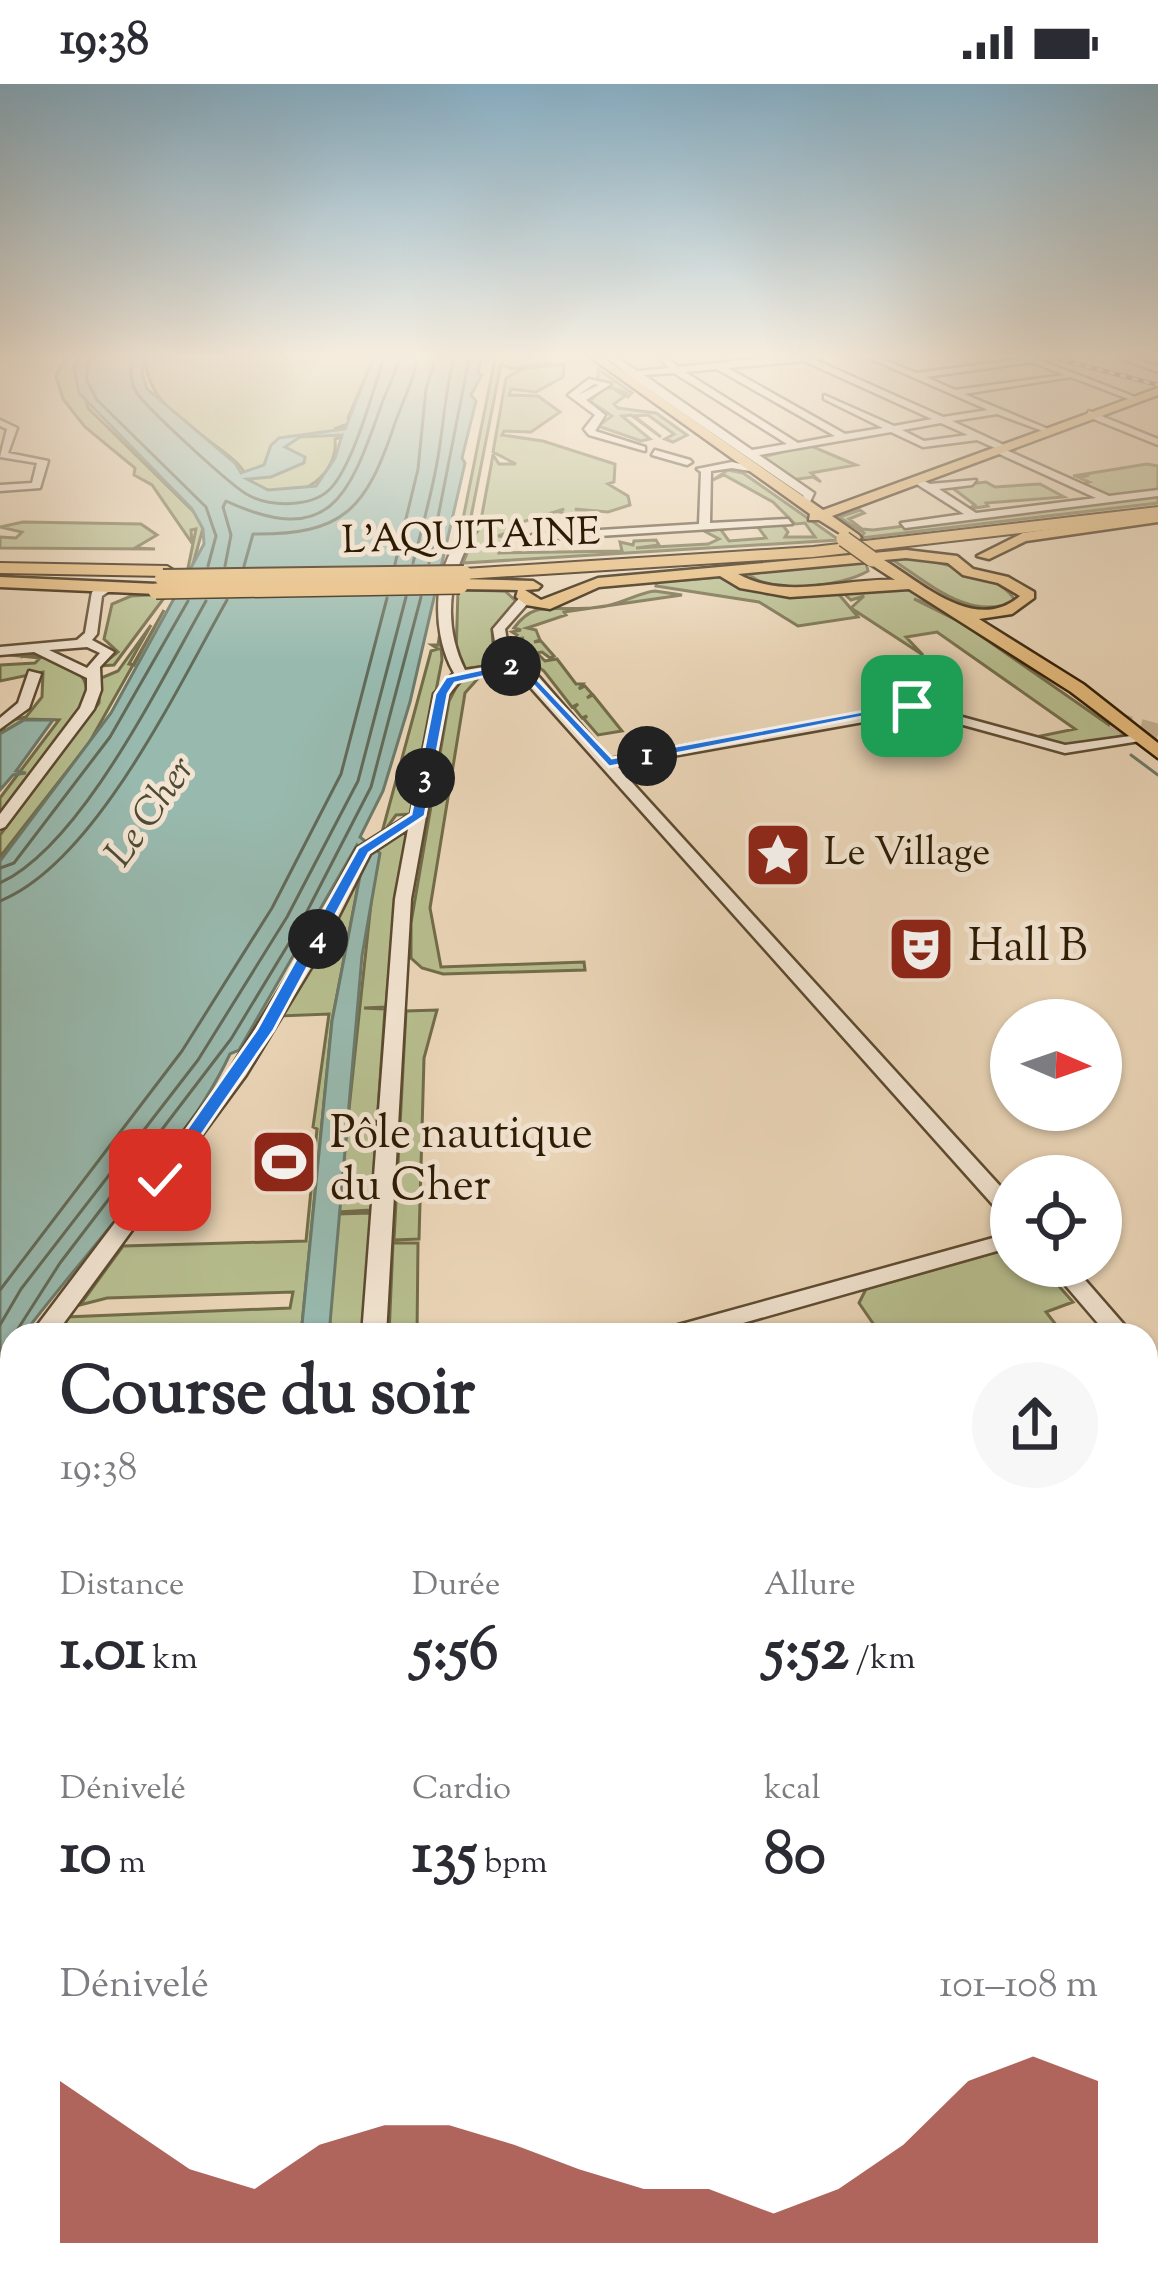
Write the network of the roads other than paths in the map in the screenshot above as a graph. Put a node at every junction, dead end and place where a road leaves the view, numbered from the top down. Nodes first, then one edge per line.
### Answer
1 (9, 457) edge
2 (670, 457) edge
3 (739, 457) edge
4 (763, 457) edge
5 (982, 457) edge
6 (1016, 457) edge
7 (747, 463) junction
8 (706, 472) junction
9 (1036, 477) dead end
10 (1057, 479) junction
11 (972, 482) dead end
12 (924, 484) junction
13 (947, 485) junction
14 (0, 488) edge
15 (1158, 493) edge
16 (965, 497) dead end
17 (1107, 499) junction
18 (811, 509) junction
19 (974, 516) junction
20 (1157, 517) edge
21 (705, 522) junction
22 (788, 522) dead end
23 (904, 524) dead end
24 (474, 527) dead end
25 (534, 537) dead end
26 (1023, 537) junction
27 (879, 558) junction
28 (972, 558) junction
29 (1014, 566) junction
30 (727, 571) junction
31 (991, 576) junction
32 (0, 578) edge
33 (462, 578) junction
34 (161, 582) junction
35 (910, 585) junction
36 (114, 593) junction
37 (1029, 595) junction
38 (530, 596) junction
39 (963, 612) junction
40 (995, 618) junction
41 (67, 649) junction
42 (0, 650) edge
43 (100, 651) junction
44 (1027, 657) junction
45 (72, 664) junction
46 (520, 665) junction
47 (34, 674) dead end
48 (91, 675) junction
49 (462, 675) junction
50 (1116, 716) junction
51 (0, 724) edge
52 (1153, 738) edge
53 (609, 763) junction
54 (418, 816) junction
55 (0, 824) edge
56 (990, 1188) edge
57 (990, 1246) edge
58 (1079, 1287) edge
59 (51, 1323) edge
60 (375, 1323) edge
61 (713, 1323) edge
62 (1110, 1323) edge

1 - 14 street
2 - 8 street
3 - 7 main road
4 - 7 street
5 - 12 main road
6 - 10 street
7 - 8 street
7 - 18 main road
8 - 21 street
9 - 10 street
10 - 17 street
11 - 13 street
12 - 13 street
12 - 18 main road
12 - 19 street
13 - 16 street
15 - 17 street
17 - 19 street
18 - 27 main road, bridge
19 - 23 street
20 - 26 main road
20 - 29 main road
20 - 33 highway, L'AQUITAINE
21 - 22 street
21 - 25 street
24 - 49 street
26 - 27 main road
26 - 28 main road
27 - 28 main road
27 - 30 main road
27 - 30 main road
27 - 35 main road
27 - 39 main road
28 - 29 main road
28 - 30 main road
28 - 31 main road
29 - 31 main road
29 - 37 main road
30 - 35 main road
30 - 38 main road
31 - 37 main road
32 - 34 highway, L'AQUITAINE
32 - 36 main road
32 - 36 main road
33 - 34 highway, L'AQUITAINE, bridge
33 - 38 main road
34 - 36 main road
35 - 39 main road
36 - 41 street
36 - 43 street
37 - 40 main road
38 - 46 street
39 - 40 main road
39 - 44 main road
40 - 50 main road
41 - 42 street
41 - 43 street
41 - 45 street
43 - 45 street
43 - 48 street
44 - 50 main road
44 - 52 main road
45 - 48 street
46 - 49 street
46 - 53 street
47 - 51 street
48 - 55 street
49 - 54 street
50 - 52 main road
52 - 53 street
53 - 56 street
54 - 59 street
54 - 60 street
57 - 61 street
58 - 62 street

